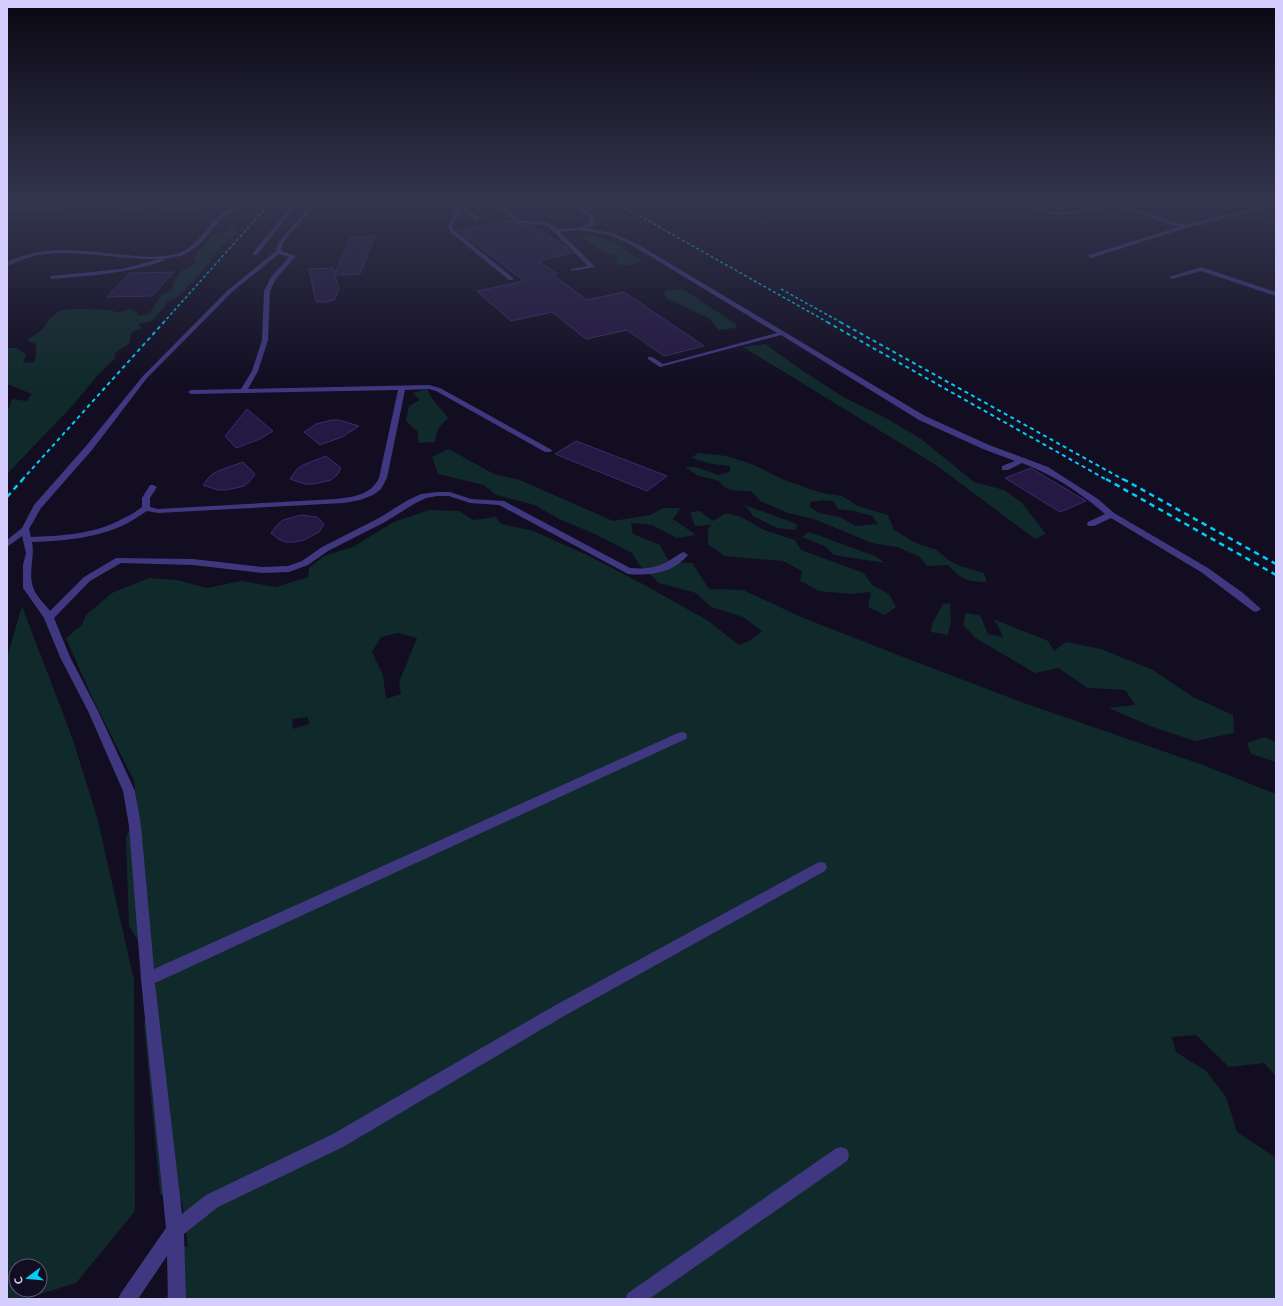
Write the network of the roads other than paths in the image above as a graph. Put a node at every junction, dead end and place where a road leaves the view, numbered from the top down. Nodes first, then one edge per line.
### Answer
1 (153, 263) edge
2 (265, 263) edge
3 (287, 263) edge
4 (491, 263) edge
5 (588, 263) edge
6 (665, 263) edge
7 (572, 270) dead end
8 (52, 277) dead end
9 (1172, 277) dead end
10 (511, 279) dead end
11 (1276, 294) edge
12 (783, 333) junction
13 (650, 358) dead end
14 (402, 388) junction
15 (243, 391) junction
16 (191, 392) dead end
17 (548, 450) dead end
18 (1023, 460) junction
19 (1005, 468) dead end
20 (153, 487) dead end
21 (146, 508) junction
22 (1111, 515) junction
23 (1091, 524) dead end
24 (25, 529) junction
25 (28, 540) junction
26 (7, 544) edge
27 (684, 555) dead end
28 (1256, 609) dead end
29 (49, 617) junction
30 (682, 736) dead end
31 (821, 867) dead end
32 (148, 978) junction
33 (841, 1155) dead end
34 (175, 1230) junction
35 (127, 1299) edge
36 (177, 1299) edge
37 (634, 1299) edge

1 - 8 street
2 - 24 street
3 - 15 street
4 - 10 street
5 - 7 street
6 - 12 street
9 - 11 street
12 - 13 street
12 - 18 street
14 - 15 street
14 - 17 street
14 - 21 street
15 - 16 street
18 - 19 street
18 - 22 street
20 - 21 street
21 - 25 street
22 - 23 street
22 - 28 street
24 - 25 street
24 - 26 street
25 - 29 street
27 - 29 street
29 - 32 street
30 - 32 street
31 - 34 street
32 - 34 street
33 - 37 street
34 - 35 street
34 - 36 street

